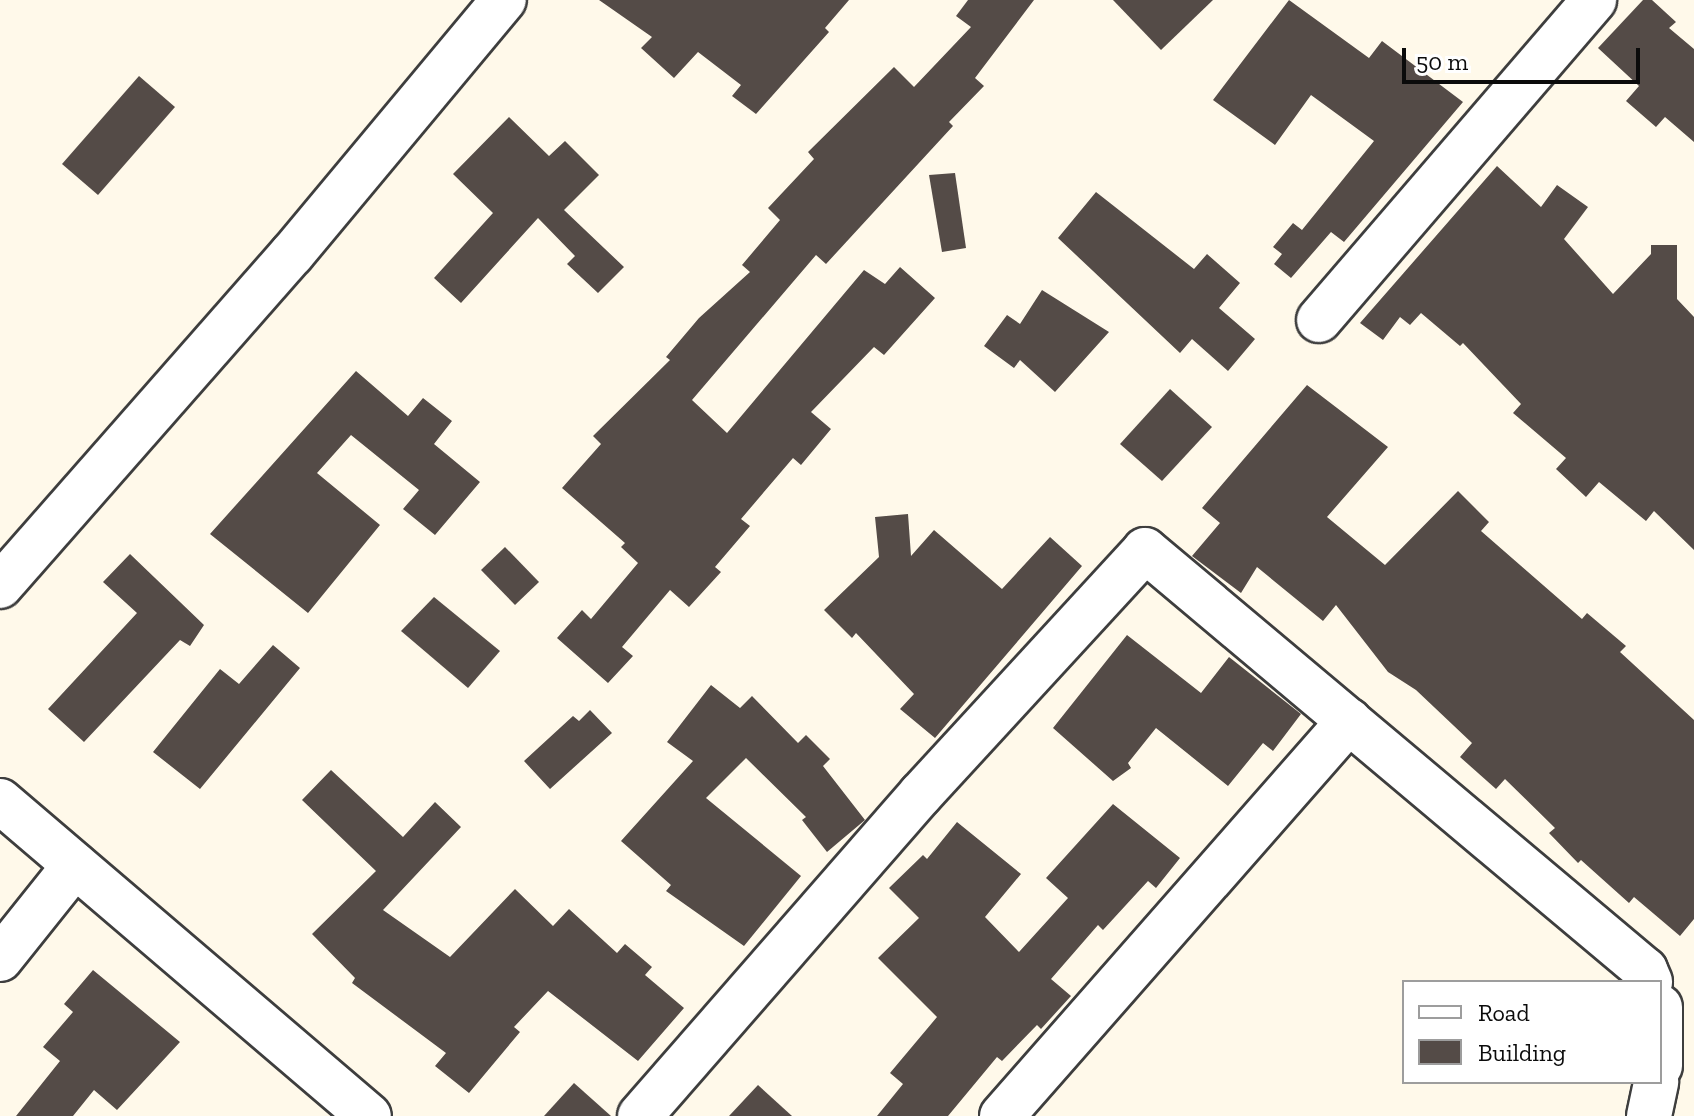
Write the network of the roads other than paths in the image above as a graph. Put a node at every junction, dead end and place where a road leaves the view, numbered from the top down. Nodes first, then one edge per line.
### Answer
1 (504, 0) edge
2 (1594, 0) edge
3 (1319, 320) dead end
4 (0, 586) edge
5 (1349, 721) junction
6 (0, 801) edge
7 (75, 865) junction
8 (0, 959) edge
9 (1649, 980) edge
10 (1656, 1084) edge
11 (369, 1116) edge
12 (640, 1116) edge
13 (1002, 1116) edge
14 (1649, 1116) edge

1 - 4 street
2 - 3 street
5 - 9 street
5 - 12 street
5 - 13 street
6 - 7 street
7 - 8 street
7 - 11 street
10 - 14 street

